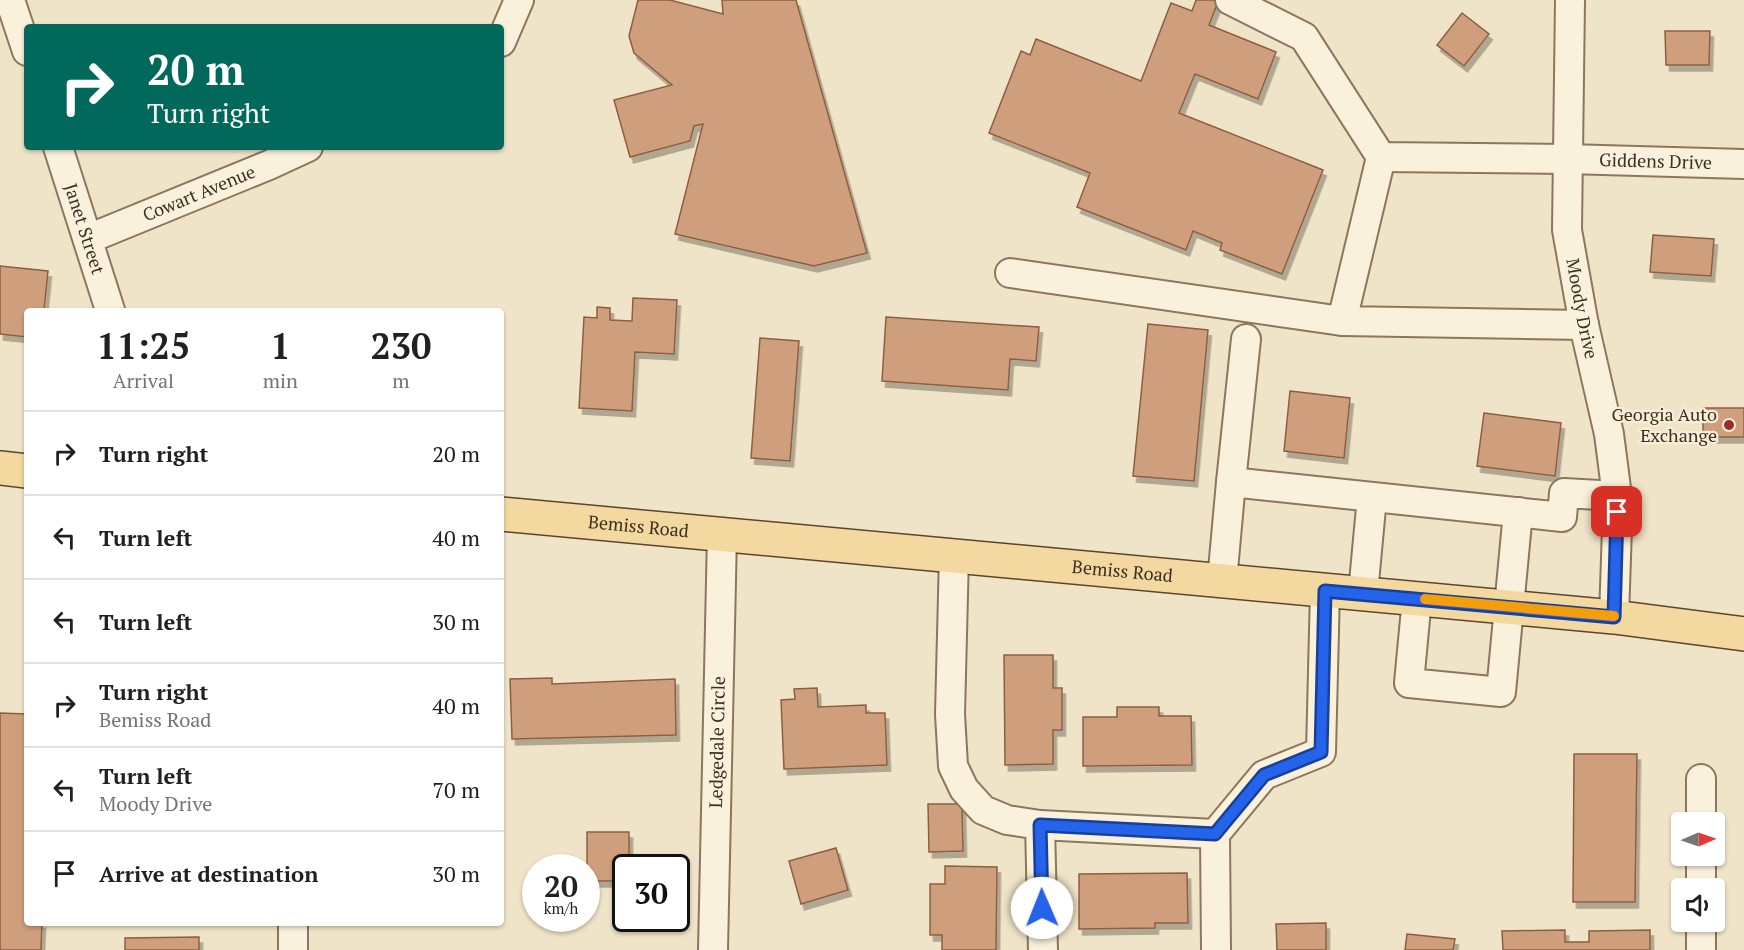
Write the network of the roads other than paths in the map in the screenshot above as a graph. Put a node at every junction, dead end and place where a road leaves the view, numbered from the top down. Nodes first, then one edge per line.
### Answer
1 (10, 0) edge
2 (519, 0) edge
3 (1230, 0) edge
4 (1570, 0) edge
5 (1261, 7) edge
6 (504, 35) edge
7 (24, 42) edge
8 (59, 150) edge
9 (302, 150) edge
10 (1381, 157) junction
11 (1567, 159) junction
12 (1744, 164) edge
13 (88, 238) junction
14 (1010, 273) dead end
15 (109, 308) edge
16 (1342, 321) junction
17 (1584, 325) junction
18 (1246, 339) dead end
19 (0, 468) edge
20 (24, 471) edge
21 (1231, 482) junction
22 (1617, 496) junction
23 (1372, 497) junction
24 (1518, 512) junction
25 (504, 514) edge
26 (722, 534) junction
27 (954, 555) junction
28 (1222, 581) junction
29 (1325, 591) junction
30 (1363, 593) junction
31 (1417, 598) junction
32 (1510, 607) junction
33 (1614, 617) junction
34 (1744, 634) edge
35 (1701, 779) dead end
36 (1701, 812) edge
37 (1040, 825) junction
38 (1215, 834) junction
39 (293, 926) edge
40 (1701, 932) edge
41 (292, 950) edge
42 (713, 950) edge
43 (1043, 950) edge
44 (1216, 950) edge
45 (1701, 950) edge

1 - 7 street
2 - 6 street
3 - 5 street
4 - 11 street, Moody Drive
5 - 10 street
8 - 13 street, Janet Street
9 - 13 street, Cowart Avenue
10 - 11 street, Giddens Drive
10 - 16 street
11 - 12 street, Giddens Drive
11 - 17 street, Moody Drive
13 - 15 street, Janet Street
14 - 16 street
16 - 17 street
17 - 22 street, Moody Drive
18 - 21 street
19 - 20 main road
21 - 23 street
21 - 28 street
22 - 24 street
22 - 33 street, Moody Drive
23 - 24 street
23 - 30 street
24 - 32 street
25 - 26 main road, Bemiss Road
26 - 27 main road, Bemiss Road
26 - 42 street, Ledgedale Circle
27 - 28 main road, Bemiss Road
27 - 37 street
28 - 29 main road, Bemiss Road
29 - 30 main road, Bemiss Road
29 - 38 street
30 - 31 main road, Bemiss Road
31 - 32 main road, Bemiss Road
31 - 32 street
32 - 33 main road, Bemiss Road
33 - 34 main road, Bemiss Road
35 - 36 street
37 - 38 street
37 - 43 street
38 - 44 street
39 - 41 street
40 - 45 street

